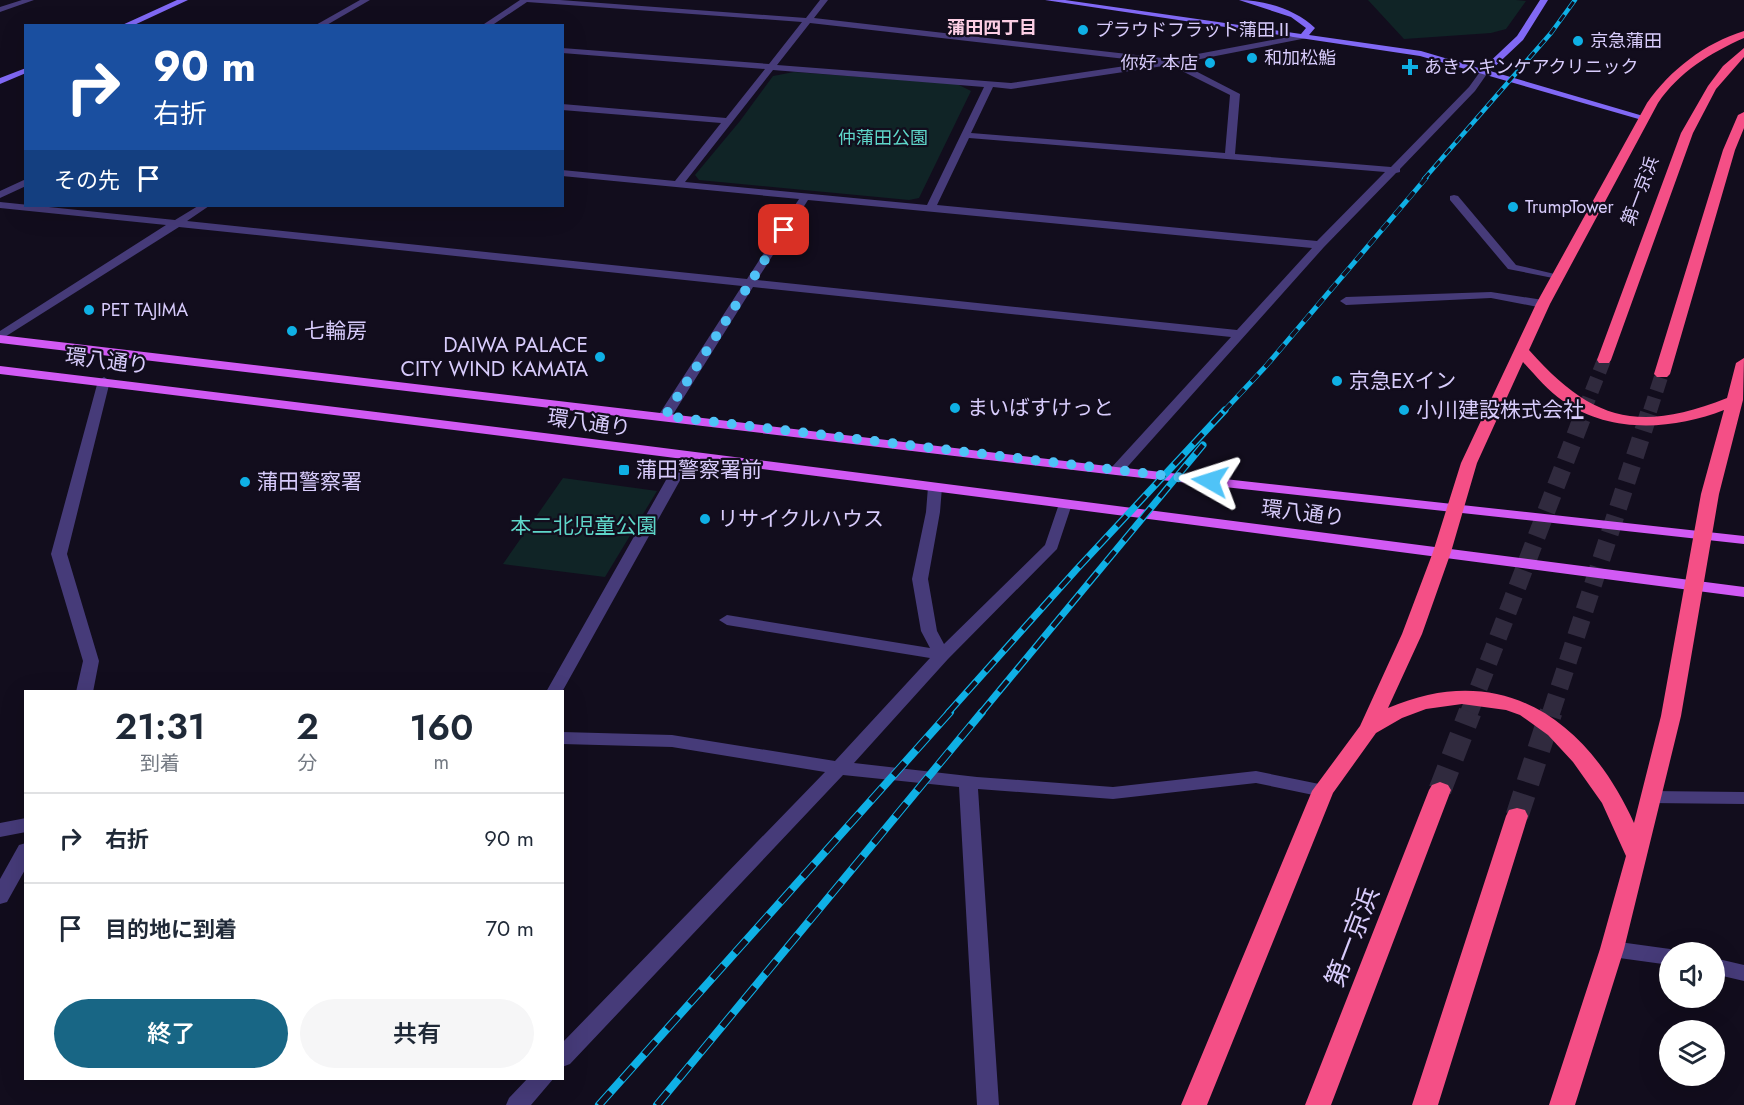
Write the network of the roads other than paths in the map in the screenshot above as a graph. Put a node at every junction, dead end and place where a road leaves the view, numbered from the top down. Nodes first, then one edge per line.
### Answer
1 (30, 0) edge
2 (184, 0) edge
3 (366, 0) edge
4 (526, 0) edge
5 (824, 0) edge
6 (1049, 0) edge
7 (1244, 0) edge
8 (1544, 0) edge
9 (0, 10) edge
10 (807, 20) junction
11 (129, 24) edge
12 (322, 24) edge
13 (487, 24) edge
14 (1744, 34) edge
15 (1304, 36) junction
16 (564, 50) edge
17 (1744, 51) edge
18 (1172, 62) junction
19 (771, 66) junction
20 (24, 71) edge
21 (1485, 71) junction
22 (5, 76) edge
23 (0, 81) edge
24 (990, 84) junction
25 (564, 107) edge
26 (1744, 115) edge
27 (1644, 118) junction
28 (728, 121) junction
29 (966, 135) junction
30 (1230, 156) junction
31 (1395, 170) junction
32 (564, 173) edge
33 (24, 183) edge
34 (678, 184) junction
35 (0, 195) edge
36 (806, 195) junction
37 (1454, 198) dead end
38 (0, 205) edge
39 (202, 207) edge
40 (931, 207) junction
41 (176, 224) junction
42 (1320, 245) junction
43 (1559, 278) junction
44 (749, 283) junction
45 (1346, 301) dead end
46 (1543, 304) junction
47 (1239, 334) junction
48 (0, 337) edge
49 (1521, 350) junction
50 (1604, 360) tunnel mouth
51 (1744, 363) edge
52 (0, 370) edge
53 (1662, 374) tunnel mouth
54 (104, 381) junction
55 (1735, 400) junction
56 (665, 416) junction
57 (686, 458) junction
58 (1116, 471) junction
59 (935, 486) junction
60 (1065, 504) junction
61 (1455, 509) junction
62 (1703, 535) junction
63 (1744, 540) edge
64 (1442, 552) junction
65 (1694, 585) junction
66 (1744, 592) edge
67 (727, 620) dead end
68 (942, 655) junction
69 (84, 690) edge
70 (555, 690) edge
71 (1369, 728) junction
72 (564, 738) edge
73 (839, 768) junction
74 (968, 782) junction
75 (1440, 790) tunnel mouth
76 (1323, 791) junction
77 (1650, 797) junction
78 (1744, 798) edge
79 (1517, 816) tunnel mouth
80 (24, 825) edge
81 (0, 830) edge
82 (24, 854) edge
83 (1638, 856) junction
84 (0, 897) edge
85 (1612, 949) junction
86 (1659, 955) edge
87 (1725, 969) edge
88 (1744, 973) edge
89 (564, 1056) edge
90 (541, 1080) edge
91 (518, 1105) edge
92 (988, 1105) edge
93 (1194, 1105) edge
94 (1318, 1105) edge
95 (1425, 1105) edge
96 (1562, 1105) edge

1 - 9 street
2 - 11 street
3 - 12 street
4 - 10 street
4 - 13 street
5 - 10 street
6 - 15 street
7 - 15 street
8 - 21 street
10 - 18 street
10 - 19 street
14 - 27 highway
15 - 18 street
15 - 21 street
16 - 19 street
17 - 50 highway, 第一京浜
18 - 24 street
18 - 30 street
19 - 24 street
19 - 28 street
20 - 22 street
21 - 27 street
21 - 31 street
22 - 23 street
24 - 29 street
25 - 28 street
26 - 53 highway
27 - 43 highway
28 - 34 street
29 - 30 street
29 - 40 street
30 - 31 street
31 - 42 street
32 - 34 street
33 - 35 street
34 - 36 street
36 - 40 street
36 - 44 street
37 - 43 street
38 - 41 street
39 - 41 street
40 - 42 street
41 - 44 street
41 - 48 street
42 - 47 street
43 - 46 highway
44 - 47 street
44 - 56 street
45 - 46 street
46 - 49 highway
47 - 58 street
48 - 56 main road, 環八通り
49 - 55 highway
49 - 61 highway
51 - 55 highway
52 - 54 main road, 環八通り
54 - 57 main road, 環八通り
54 - 69 street
55 - 62 highway
56 - 58 main road, 環八通り
57 - 59 main road, 環八通り
57 - 70 street
58 - 61 main road, 環八通り
59 - 60 main road, 環八通り
59 - 68 street
60 - 64 main road, 環八通り
60 - 68 street
61 - 62 main road, 環八通り
61 - 64 highway
62 - 63 main road, 環八通り
62 - 65 highway
64 - 65 main road, 環八通り
64 - 71 highway
65 - 66 main road, 環八通り
65 - 77 highway
67 - 68 street
68 - 73 street
71 - 76 highway
71 - 83 highway
72 - 73 street
73 - 74 street
73 - 89 street
74 - 76 street
74 - 92 street
75 - 94 highway, 第一京浜
76 - 93 highway
77 - 78 street
77 - 83 highway
79 - 95 highway
80 - 81 street
82 - 84 street
83 - 85 highway
85 - 86 street
85 - 96 highway
87 - 88 street
90 - 91 street

